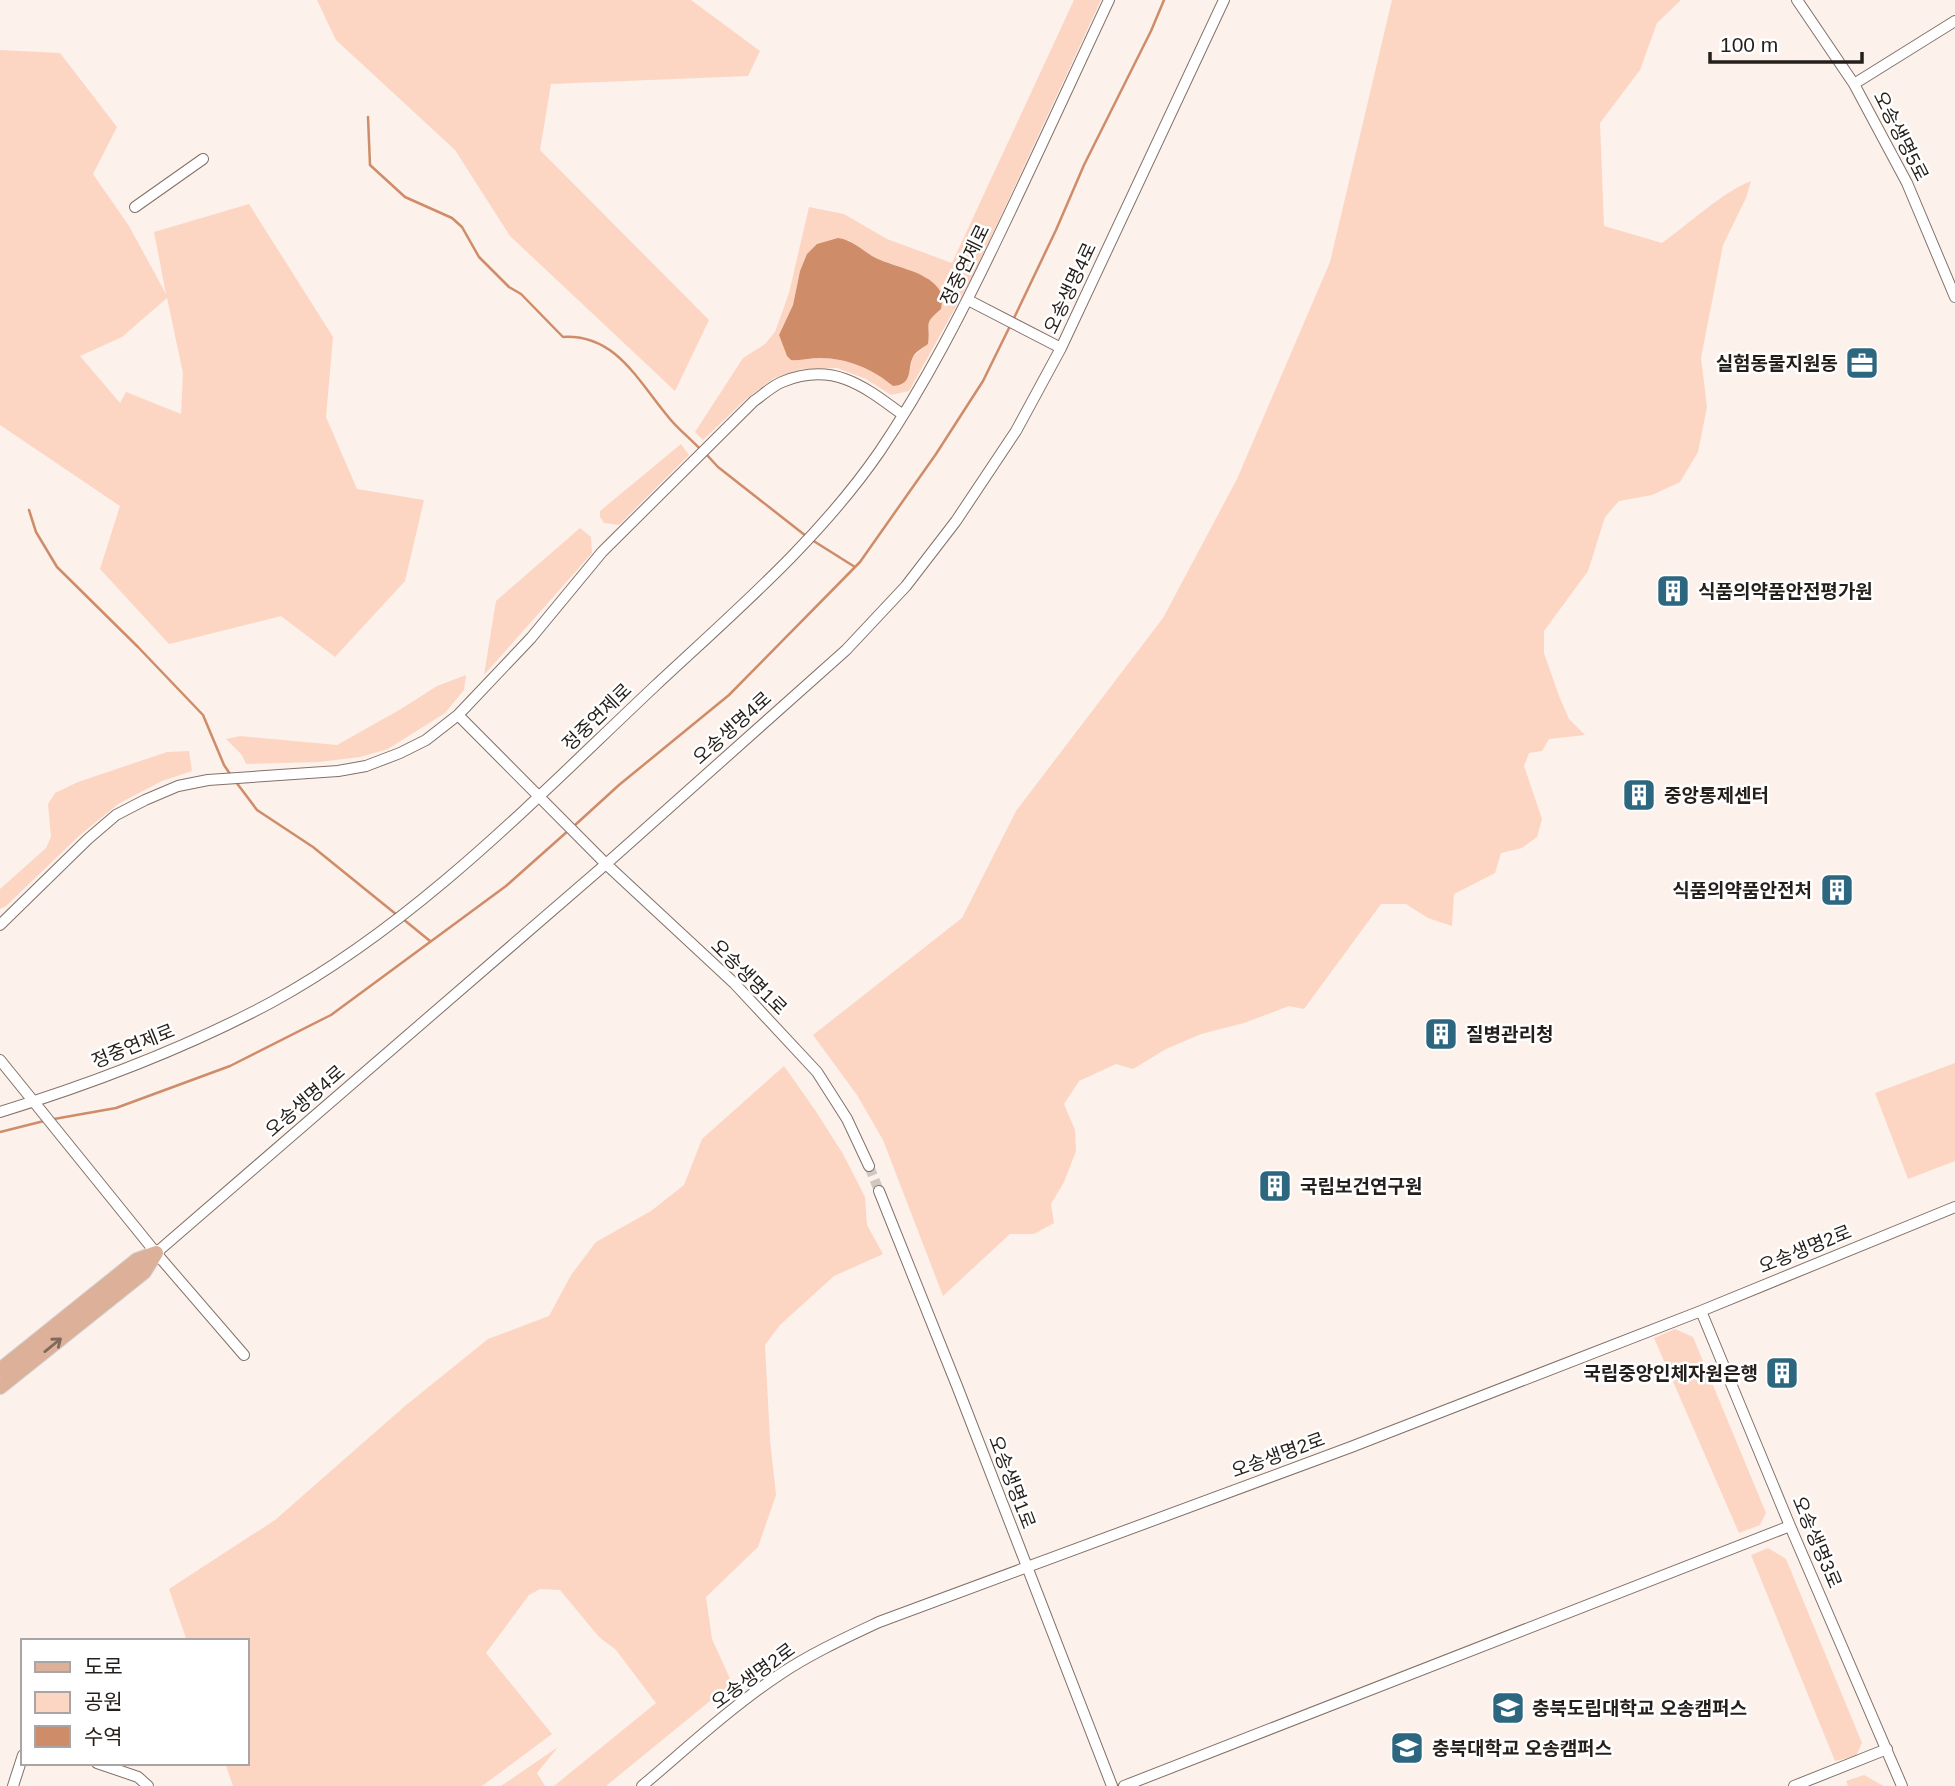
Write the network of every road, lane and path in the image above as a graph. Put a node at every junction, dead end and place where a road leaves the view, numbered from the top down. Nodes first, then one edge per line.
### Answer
1 (1109, 0) edge
2 (1224, 0) edge
3 (1797, 0) edge
4 (1955, 21) edge
5 (1854, 84) junction
6 (203, 159) dead end
7 (135, 207) dead end
8 (1955, 297) edge
9 (971, 302) junction
10 (1056, 346) junction
11 (903, 415) junction
12 (458, 715) junction
13 (543, 799) junction
14 (606, 864) junction
15 (0, 925) edge
16 (0, 1060) edge
17 (33, 1102) junction
18 (0, 1112) edge
19 (869, 1166) tunnel mouth
20 (879, 1191) tunnel mouth
21 (1955, 1208) edge
22 (156, 1253) junction
23 (1701, 1311) junction
24 (244, 1355) dead end
25 (0, 1370) edge
26 (0, 1387) edge
27 (1790, 1526) junction
28 (1026, 1566) junction
29 (1887, 1749) junction
30 (21, 1761) edge
31 (103, 1765) edge
32 (13, 1786) edge
33 (148, 1786) edge
34 (642, 1786) edge
35 (1112, 1786) edge
36 (1124, 1786) edge
37 (1794, 1786) edge
38 (1902, 1786) edge

1 - 9 street, 정중연제로
2 - 10 street, 오송생명4로
3 - 5 street, 오송생명5로
4 - 5 street
5 - 8 street, 오송생명5로
6 - 7 street
9 - 10 street
9 - 11 street, 정중연제로
10 - 14 street, 오송생명4로
11 - 12 street
11 - 13 street, 정중연제로
12 - 13 street, 오송생명1로
12 - 15 street
13 - 14 street, 오송생명1로
13 - 17 street, 정중연제로
14 - 19 street, 오송생명1로
14 - 22 street, 오송생명4로
16 - 17 street
17 - 18 street, 정중연제로
17 - 22 street
20 - 28 street, 오송생명1로
21 - 23 street, 오송생명2로
22 - 24 street
22 - 25 main road
26 -> 22 main road
23 - 27 street, 오송생명3로
23 - 28 street, 오송생명2로
27 - 29 street, 오송생명3로
27 - 36 street
28 - 34 street, 오송생명2로
28 - 35 street, 오송생명1로
29 - 37 street
29 - 38 street, 오송생명3로
30 - 32 street
31 - 33 street

